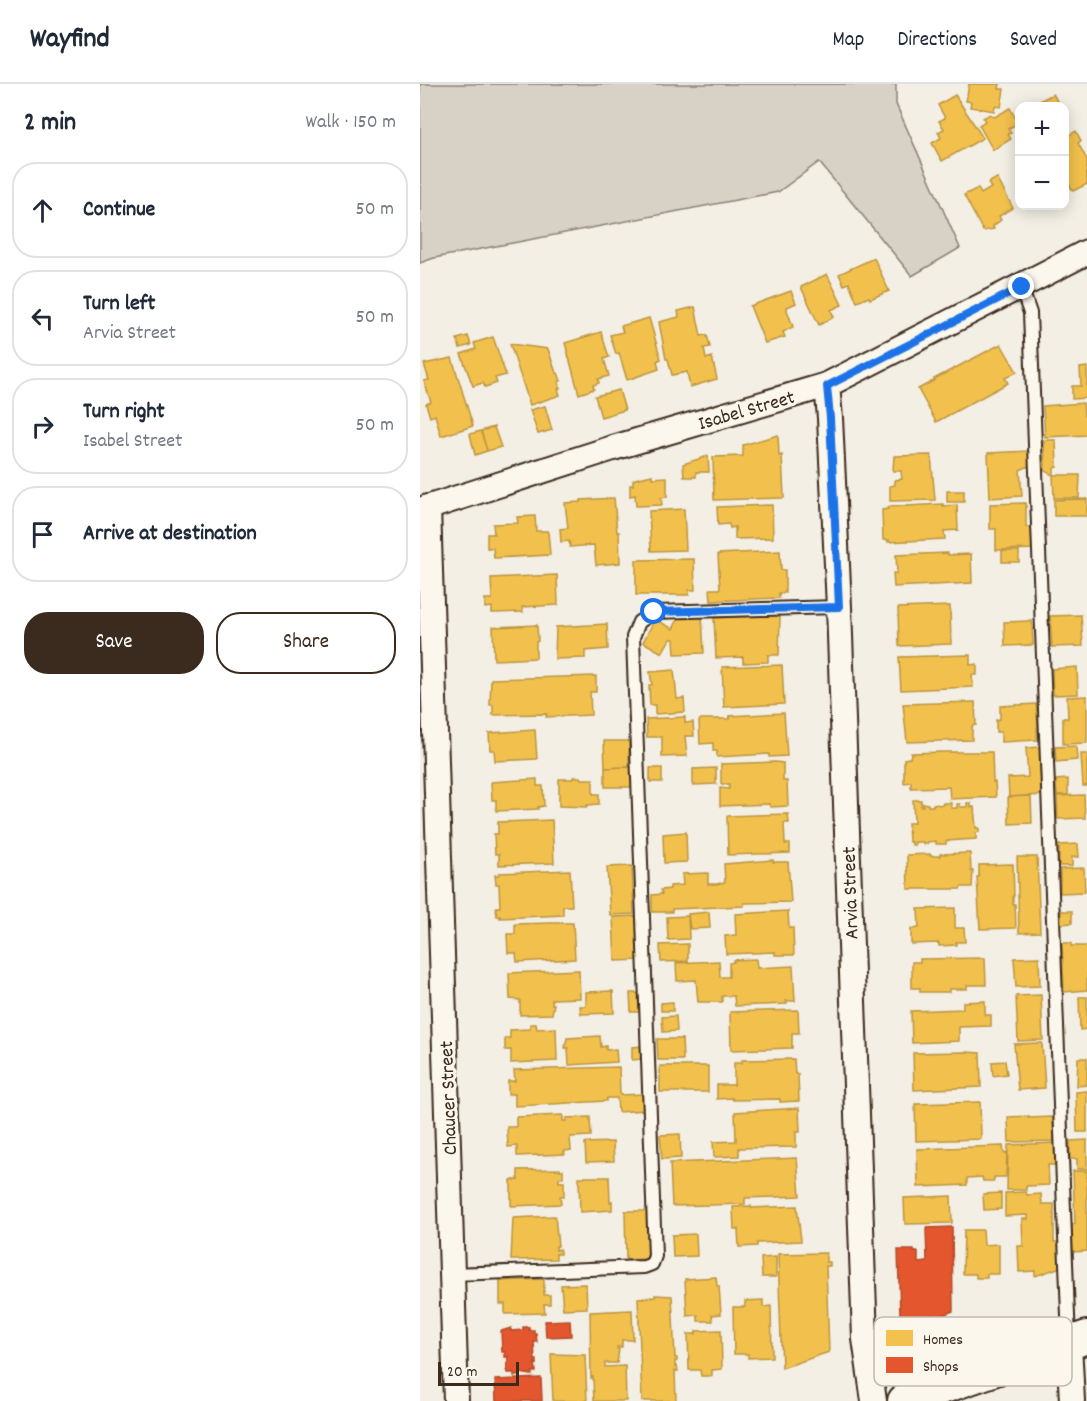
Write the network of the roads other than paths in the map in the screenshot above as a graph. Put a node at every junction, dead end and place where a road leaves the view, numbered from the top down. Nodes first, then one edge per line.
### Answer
1 (1087, 252) edge
2 (1022, 287) junction
3 (827, 386) junction
4 (424, 508) edge
5 (839, 607) junction
6 (452, 1274) junction
7 (1078, 1341) edge
8 (948, 1386) edge
9 (456, 1401) edge
10 (874, 1401) edge
11 (904, 1401) edge
12 (1072, 1401) edge

1 - 2 street, Isabel Street
2 - 3 street, Isabel Street
2 - 7 lane
3 - 4 street, Isabel Street
3 - 5 street, Arvia Street
4 - 6 street, Chaucer Street
5 - 6 lane
5 - 10 street, Arvia Street
6 - 9 street, Chaucer Street
7 - 12 street
8 - 11 street

